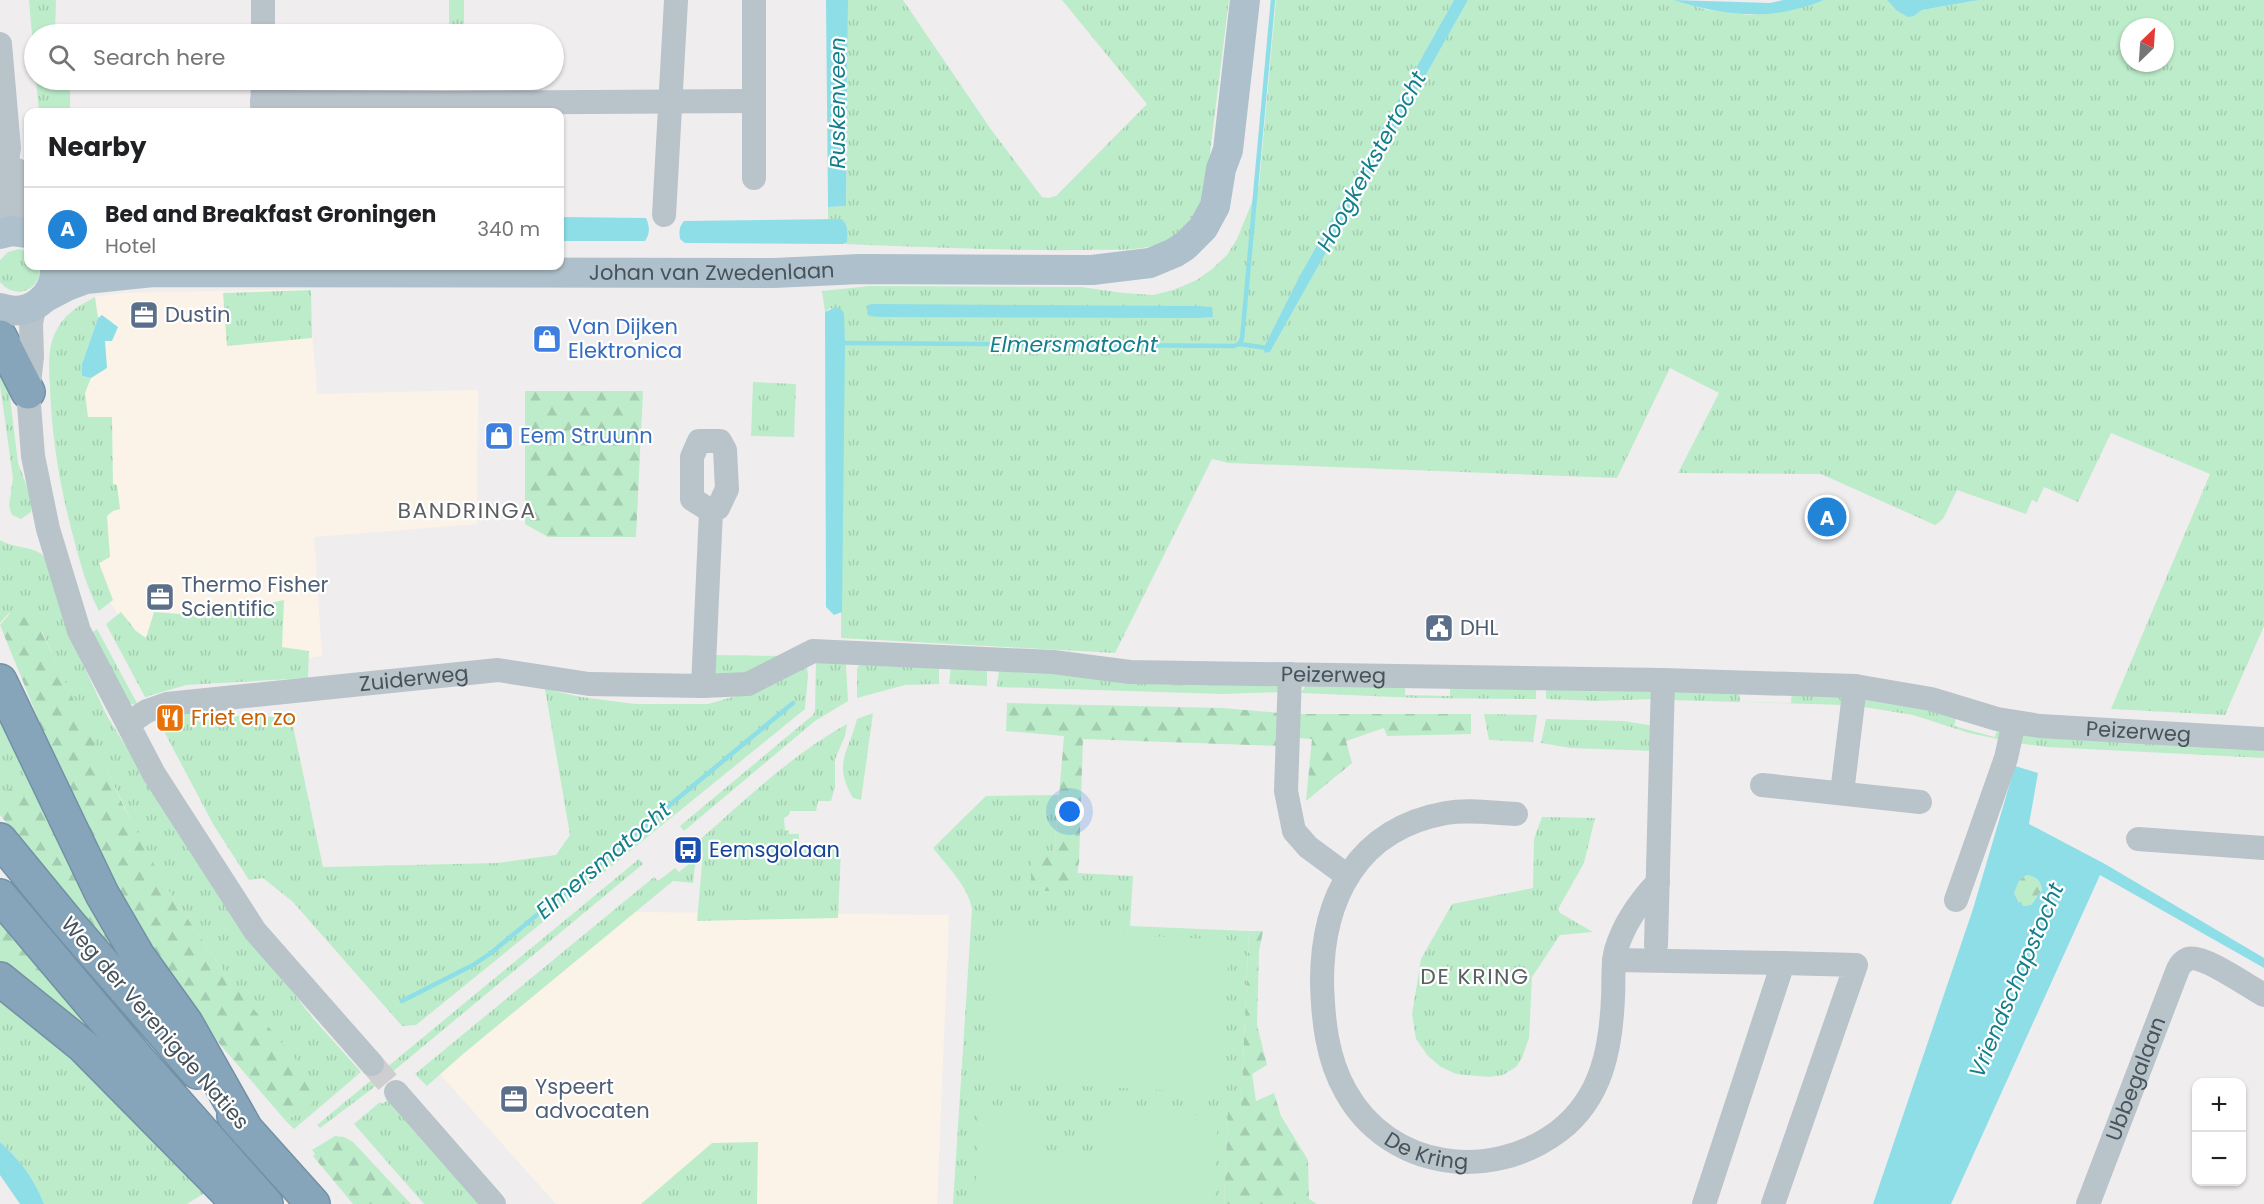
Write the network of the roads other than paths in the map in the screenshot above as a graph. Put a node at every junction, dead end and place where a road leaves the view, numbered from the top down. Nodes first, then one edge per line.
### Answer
1 (263, 0) edge
2 (676, 0) edge
3 (754, 0) edge
4 (1245, 0) edge
5 (263, 24) edge
6 (0, 44) edge
7 (262, 98) edge
8 (753, 101) junction
9 (670, 102) junction
10 (754, 178) dead end
11 (664, 215) dead end
12 (15, 232) edge
13 (55, 270) edge
14 (142, 270) edge
15 (207, 270) edge
16 (466, 270) edge
17 (153, 272) junction
18 (40, 301) junction
19 (1, 318) edge
20 (28, 392) junction
21 (711, 511) dead end
22 (813, 651) joint
23 (1290, 675) junction
24 (1664, 680) junction
25 (0, 681) edge
26 (703, 686) junction
27 (1855, 686) junction
28 (2014, 722) junction
29 (129, 723) junction
30 (2264, 738) edge
31 (1762, 784) dead end
32 (1842, 793) junction
33 (1920, 802) dead end
34 (1516, 814) dead end
35 (2138, 839) dead end
36 (0, 840) edge
37 (2264, 848) edge
38 (1347, 875) junction
39 (1658, 882) junction
40 (0, 896) edge
41 (1956, 900) dead end
42 (1656, 945) dead end
43 (1614, 960) junction
44 (1783, 963) junction
45 (0, 979) edge
46 (2264, 995) edge
47 (372, 1064) tunnel mouth
48 (396, 1092) tunnel mouth
49 (256, 1141) junction
50 (244, 1192) edge
51 (313, 1204) edge
52 (494, 1204) edge
53 (1704, 1204) edge
54 (1773, 1204) edge
55 (2088, 1204) edge

1 - 5 street
2 - 9 street
3 - 8 street
4 - 16 main road, Johan van Zwedenlaan
6 - 12 street
7 - 9 street
8 - 9 street
8 - 10 street
9 - 11 street
13 - 18 main road
14 - 17 main road, Johan van Zwedenlaan
15 - 17 main road, Johan van Zwedenlaan
17 - 18 main road, Johan van Zwedenlaan
18 - 19 main road, Johan van Zwedenlaan
18 - 20 street
19 - 20 highway
20 - 29 street
21 - 26 street
22 - 23 street, Peizerweg
22 - 26 street, Zuiderweg
23 - 24 street, Peizerweg
23 - 38 street
24 - 27 street, Peizerweg
24 - 39 street
25 - 49 highway
26 - 29 street, Zuiderweg
27 - 28 street, Peizerweg
27 - 32 street
28 - 30 street, Peizerweg
28 - 41 street
29 - 47 street
31 - 32 street
32 - 33 street
34 - 38 street, De Kring
35 - 37 street
36 - 49 highway, Weg der Verenigde Naties
38 - 43 street, De Kring
39 - 42 street
39 - 43 street, De Kring
40 - 50 highway, Weg der Verenigde Naties
43 - 44 street
44 - 53 street
44 - 54 street
45 - 50 highway
46 - 55 street, Ubbegalaan
48 - 52 street
49 - 51 highway, Weg der Verenigde Naties

